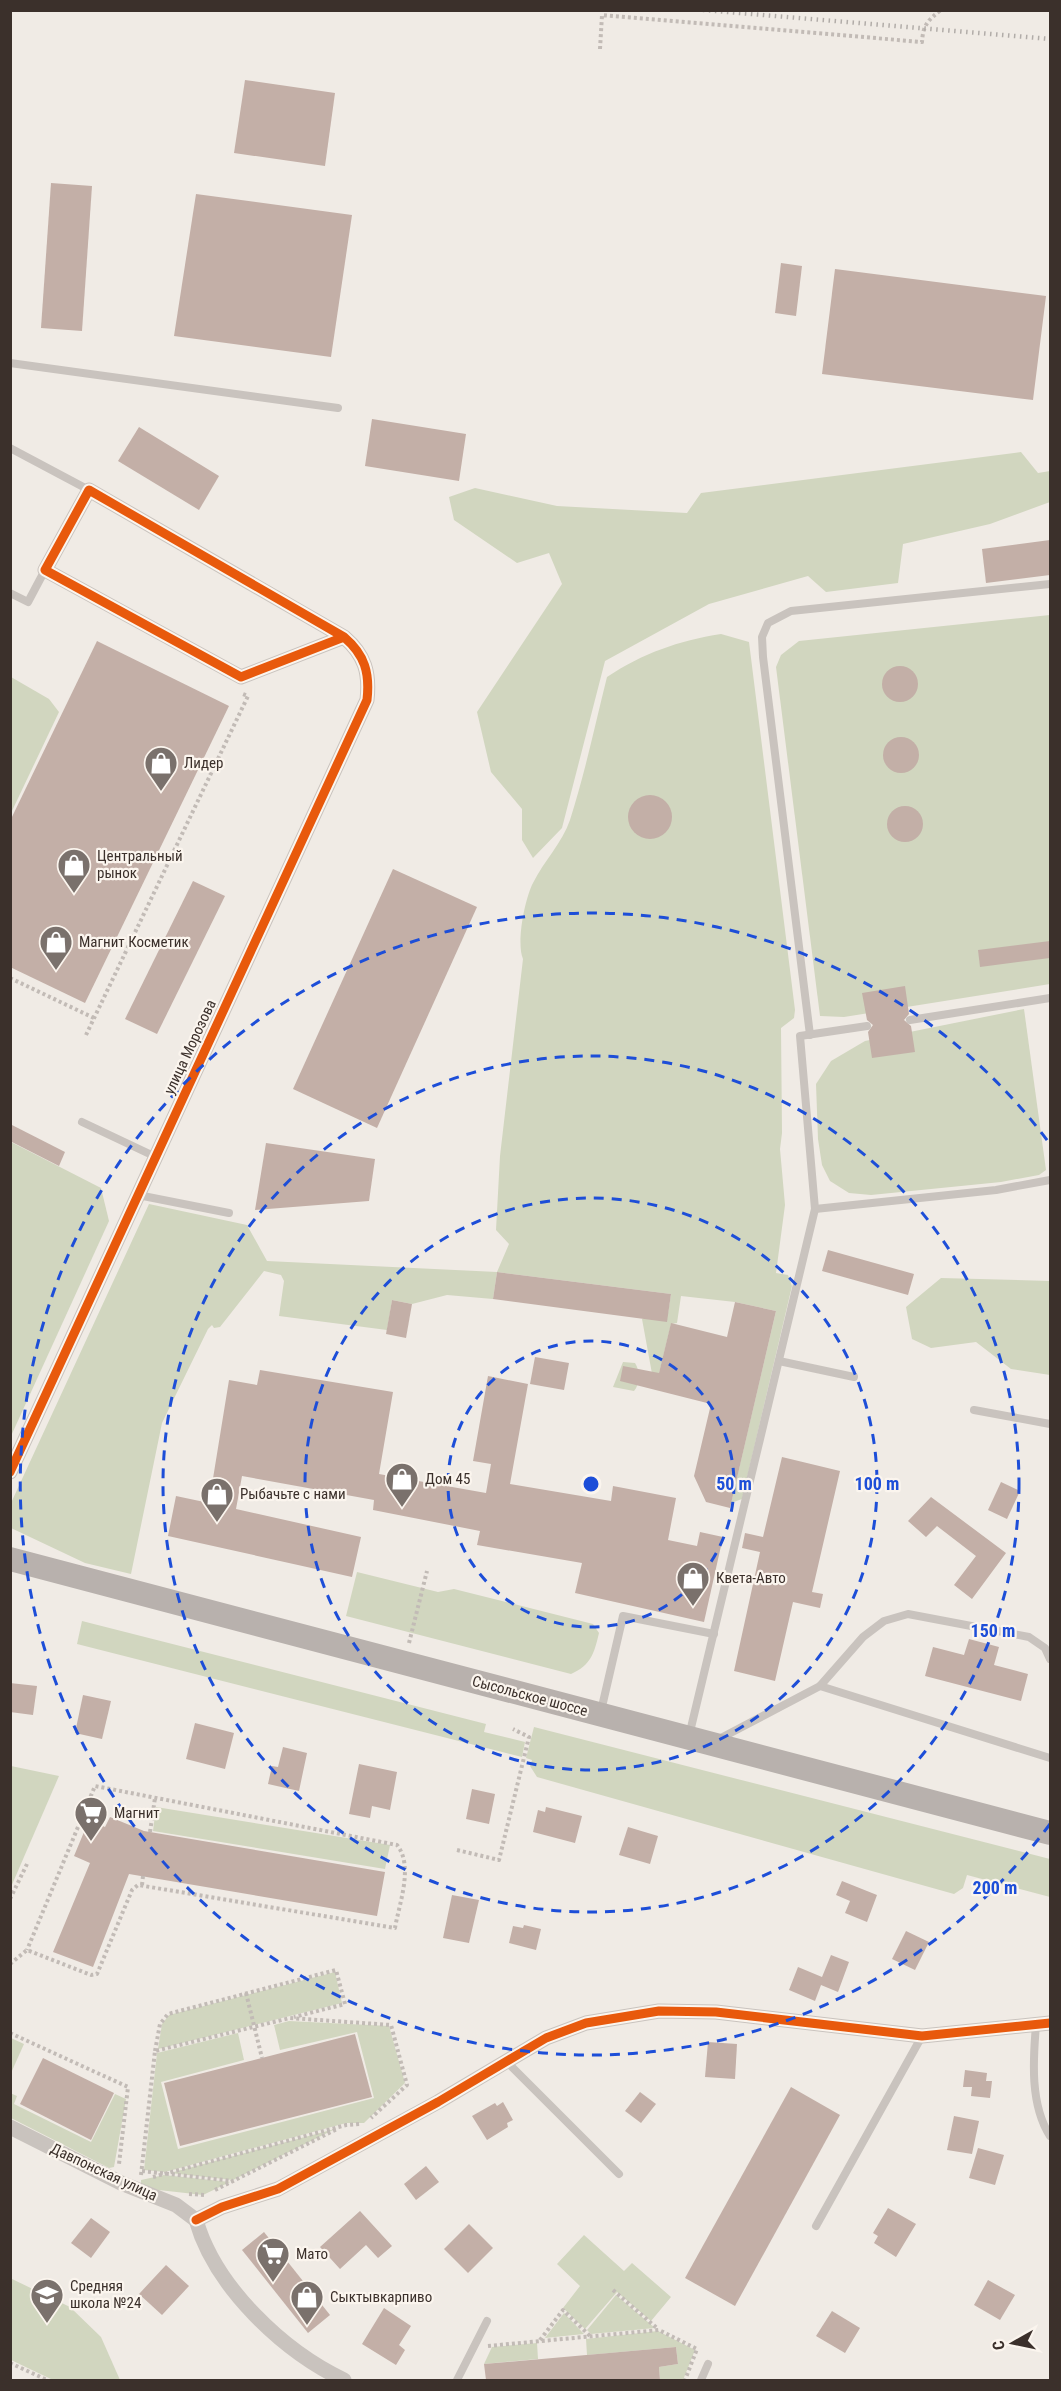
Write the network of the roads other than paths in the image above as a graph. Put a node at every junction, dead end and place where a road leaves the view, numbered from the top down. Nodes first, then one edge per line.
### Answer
1 (10, 363) edge
2 (338, 408) dead end
3 (10, 447) edge
4 (89, 490) junction
5 (45, 570) junction
6 (1050, 584) edge
7 (10, 593) edge
8 (344, 636) junction
9 (1050, 998) edge
10 (910, 1020) dead end
11 (867, 1026) dead end
12 (810, 1035) junction
13 (82, 1122) dead end
14 (156, 1157) junction
15 (1050, 1180) edge
16 (138, 1195) junction
17 (815, 1209) junction
18 (229, 1213) dead end
19 (779, 1361) junction
20 (854, 1377) dead end
21 (974, 1410) dead end
22 (1050, 1424) edge
23 (10, 1472) edge
24 (10, 1559) edge
25 (714, 1634) junction
26 (1050, 1659) edge
27 (820, 1686) junction
28 (600, 1714) junction
29 (700, 1741) junction
30 (1050, 1758) edge
31 (1050, 1833) edge
32 (1043, 2024) edge
33 (922, 2036) junction
34 (506, 2061) junction
35 (10, 2127) edge
36 (1050, 2136) edge
37 (619, 2174) dead end
38 (196, 2220) junction
39 (816, 2226) dead end
40 (487, 2321) dead end
41 (708, 2364) dead end
42 (323, 2376) edge
43 (344, 2380) edge
44 (458, 2380) edge
45 (701, 2380) edge

1 - 2 lane
3 - 4 lane
4 - 5 street
4 - 8 street
5 - 7 lane
5 - 8 street
6 - 12 lane
8 - 14 street, улица Морозова
9 - 10 lane
11 - 12 lane
12 - 17 lane
13 - 14 lane
14 - 16 street, улица Морозова
15 - 17 lane
16 - 18 lane
16 - 23 street, улица Морозова
17 - 19 lane
19 - 20 lane
19 - 25 lane
21 - 22 lane
24 - 28 main road, Сысольское шоссе
25 - 28 lane
25 - 29 lane
26 - 27 lane
27 - 29 lane
27 - 30 lane
28 - 29 main road, Сысольское шоссе
29 - 31 main road, Сысольское шоссе
32 - 33 street
32 - 36 lane
33 - 34 street
33 - 39 lane
34 - 37 lane
34 - 38 street
35 - 38 street, Давпонская улица
38 - 42 street
40 - 44 lane
41 - 45 lane
42 - 43 street

